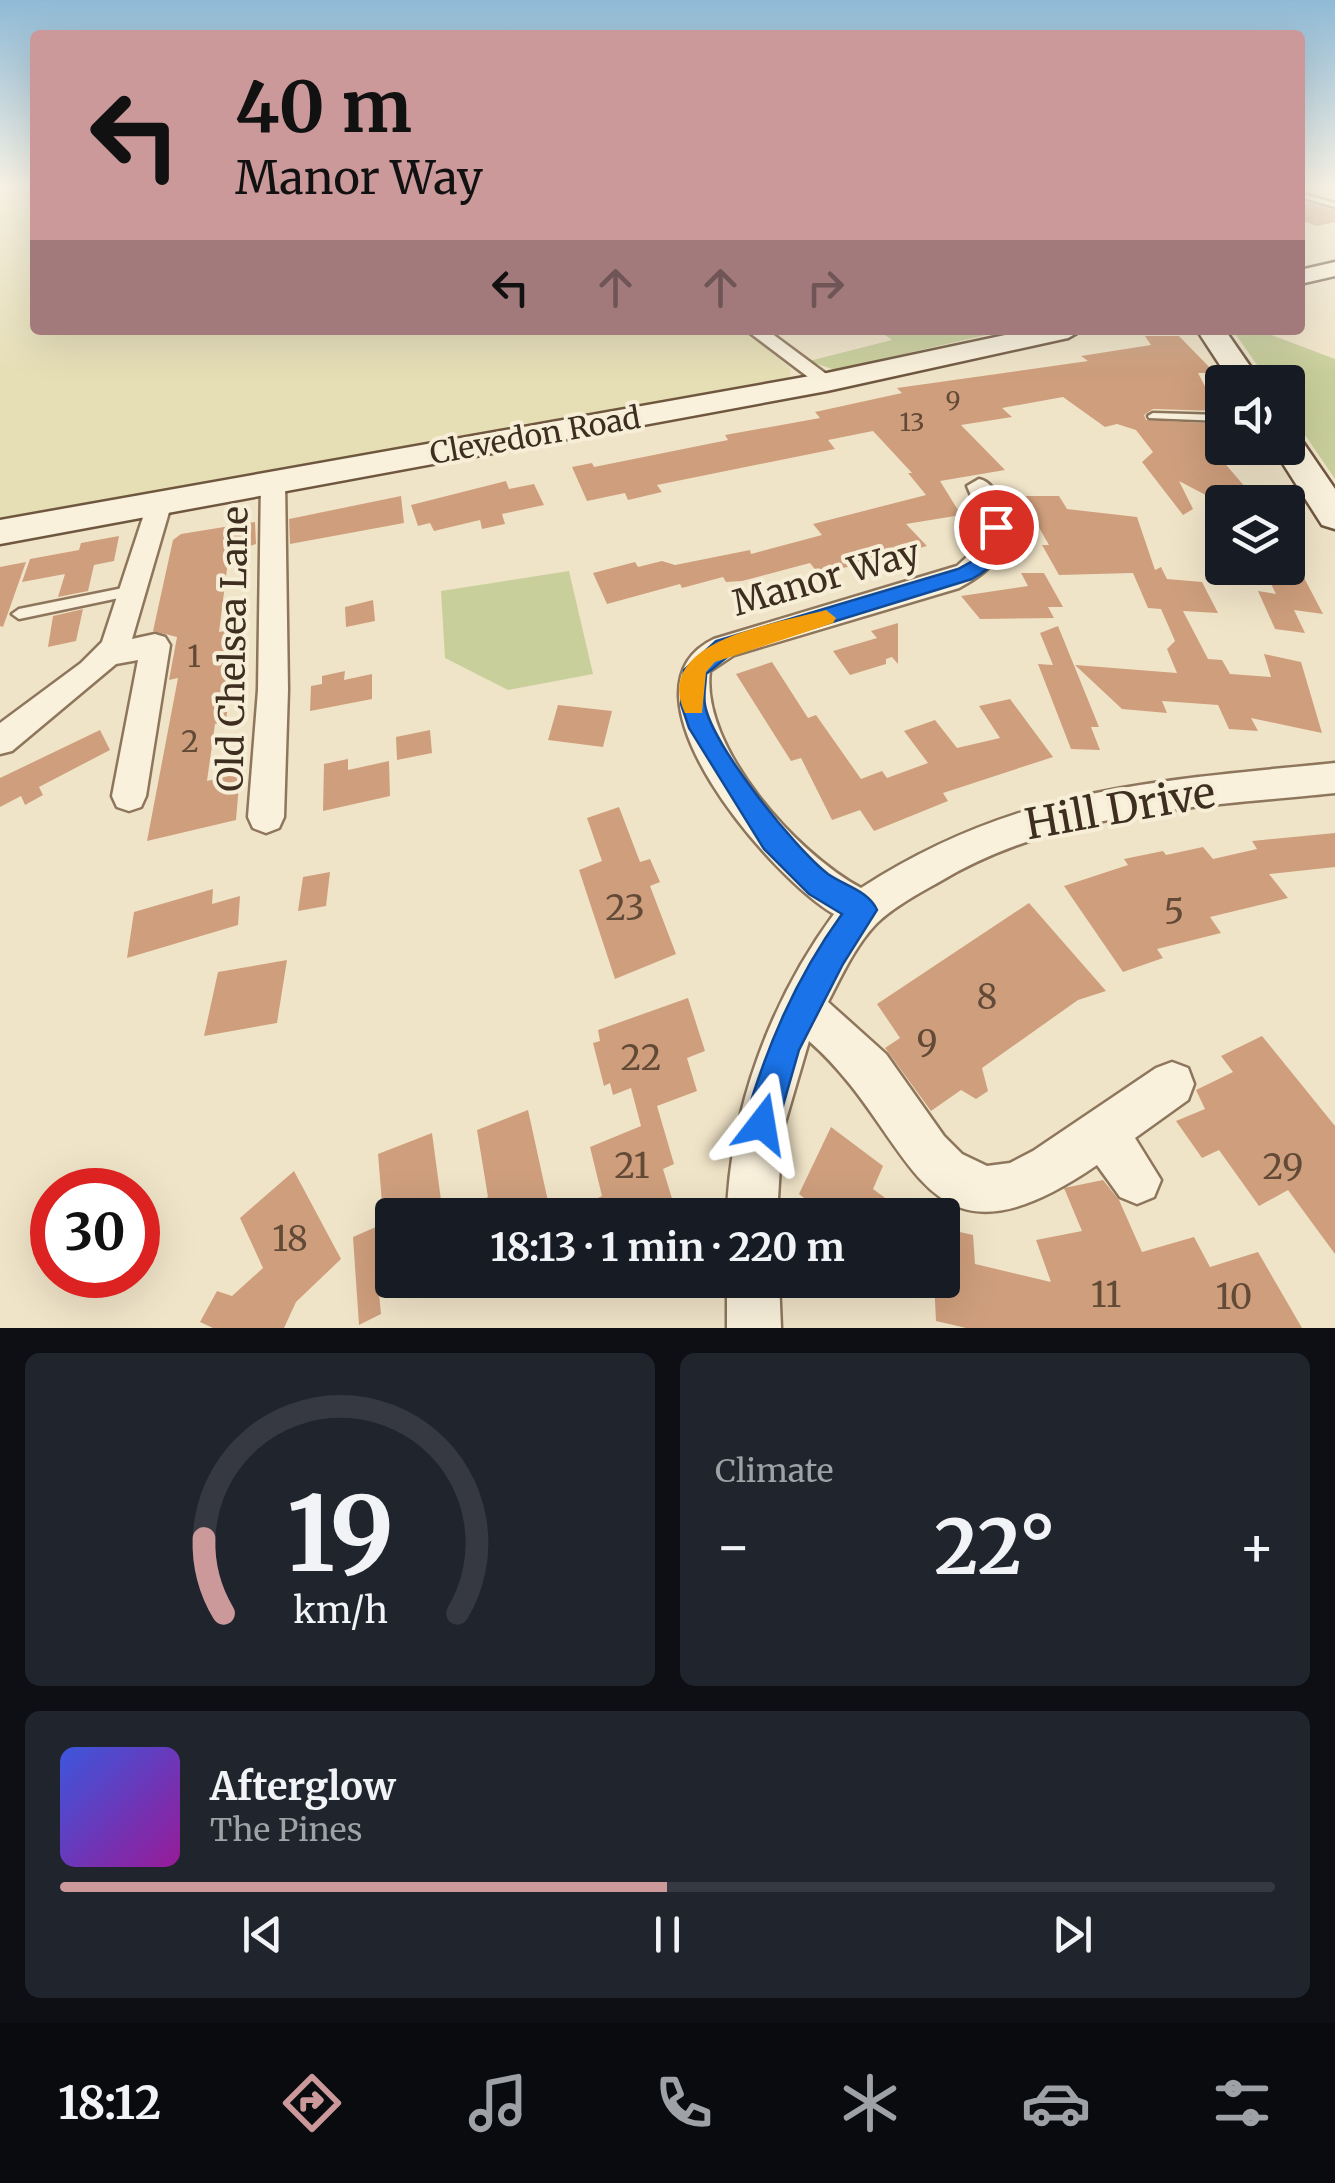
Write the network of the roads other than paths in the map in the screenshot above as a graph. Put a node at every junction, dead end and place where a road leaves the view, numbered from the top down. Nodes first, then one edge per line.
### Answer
1 (1335, 269) edge
2 (1305, 275) edge
3 (762, 335) edge
4 (1045, 335) edge
5 (1214, 335) edge
6 (1235, 365) edge
7 (826, 382) junction
8 (1153, 416) dead end
9 (1205, 418) edge
10 (1301, 465) edge
11 (274, 482) junction
12 (990, 498) dead end
13 (160, 502) junction
14 (1335, 517) edge
15 (0, 532) edge
16 (133, 591) junction
17 (20, 614) dead end
18 (109, 655) junction
19 (0, 741) edge
20 (1335, 778) edge
21 (129, 796) dead end
22 (266, 817) dead end
23 (863, 910) junction
24 (803, 1008) junction
25 (1172, 1084) dead end
26 (1101, 1131) junction
27 (1137, 1180) dead end
28 (754, 1198) edge
29 (753, 1298) edge
30 (754, 1328) edge

1 - 2 main road
3 - 7 street
4 - 7 main road, Clevedon Road
5 - 6 main road
7 - 11 main road, Clevedon Road
8 - 9 lane
10 - 14 main road
11 - 13 main road, Clevedon Road
11 - 22 street, Old Chelsea Lane
12 - 23 street, Manor Way
13 - 15 main road, Clevedon Road
13 - 16 street
16 - 17 lane
16 - 18 street
18 - 19 street
18 - 21 street
20 - 23 street, Hill Drive
23 - 24 street, Hill Drive
24 - 26 street
24 - 28 street, Hill Drive
25 - 26 street
26 - 27 street
29 - 30 street

